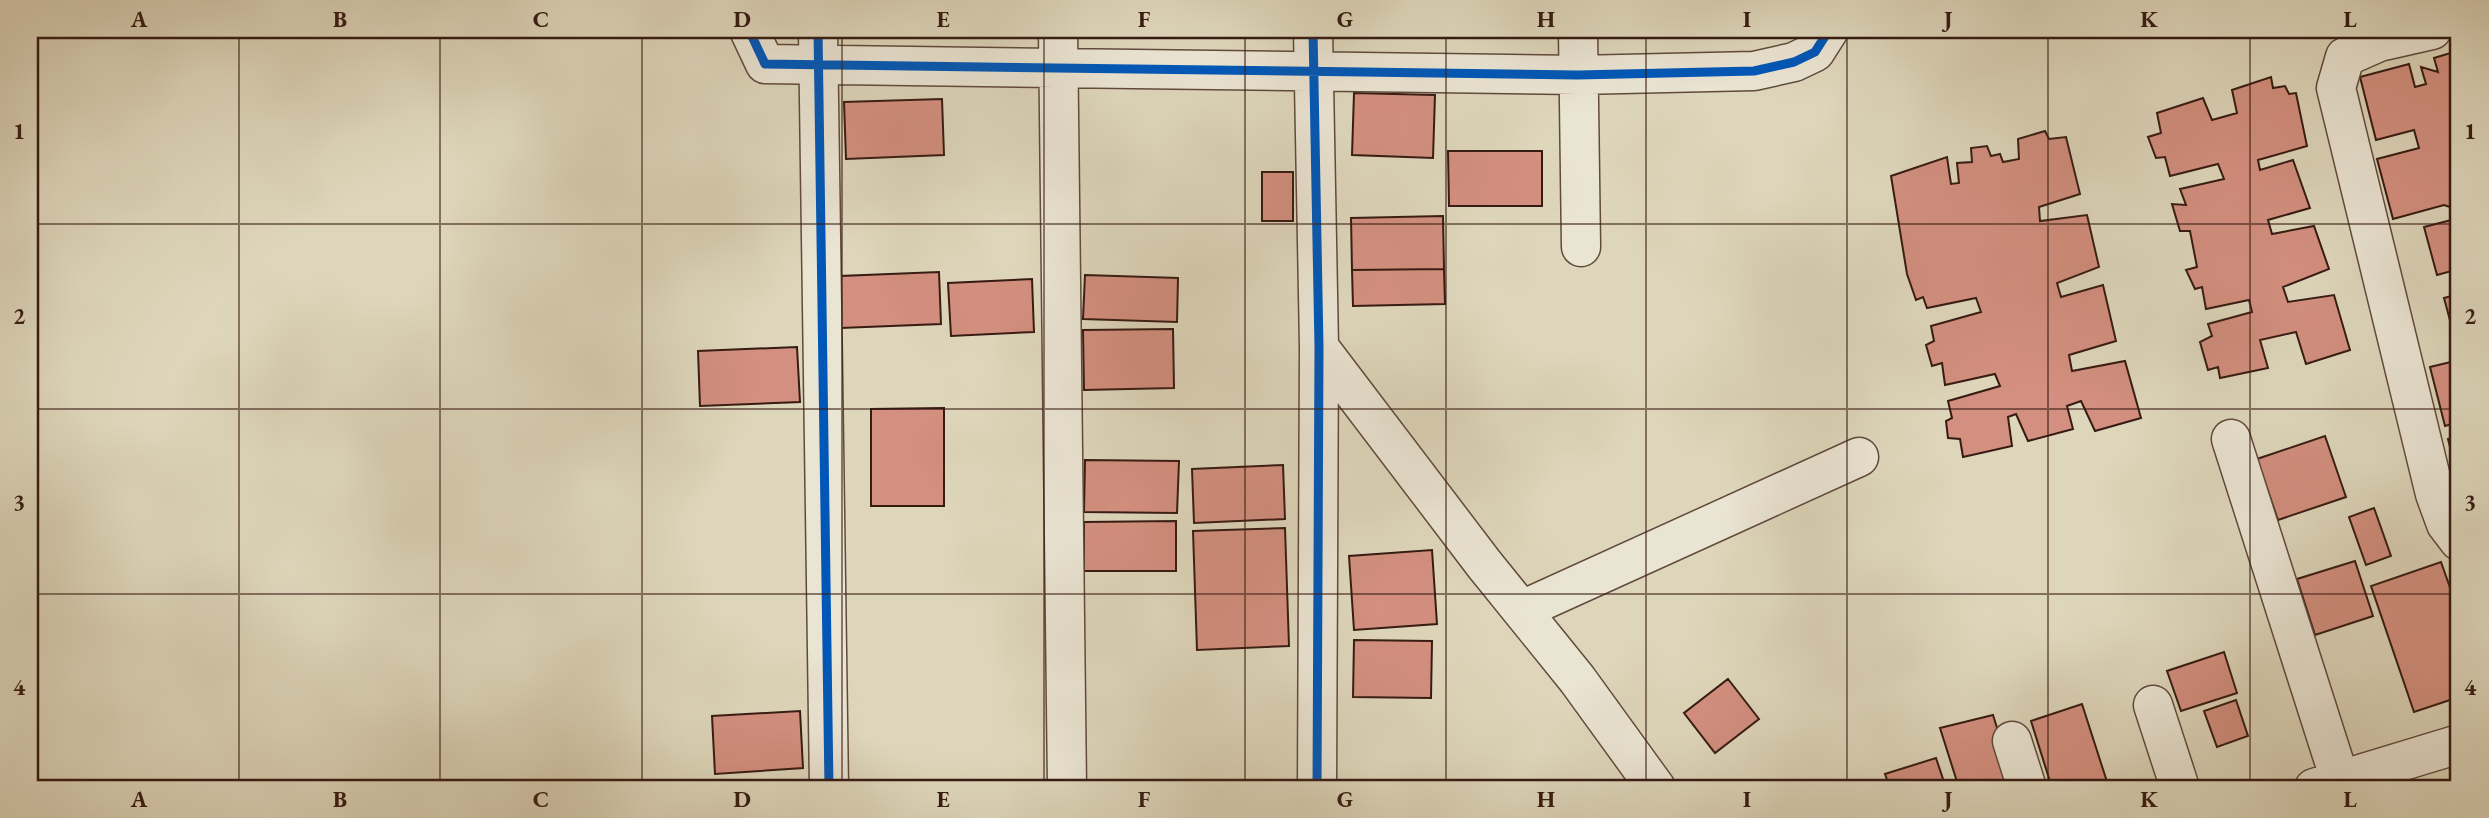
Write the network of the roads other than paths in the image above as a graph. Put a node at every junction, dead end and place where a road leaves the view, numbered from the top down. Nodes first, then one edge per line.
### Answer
1 (749, 30) edge
2 (1058, 30) edge
3 (1313, 30) edge
4 (1578, 30) edge
5 (1829, 30) edge
6 (2432, 30) edge
7 (819, 47) edge
8 (1058, 68) junction
9 (1314, 72) junction
10 (1578, 75) junction
11 (1581, 247) dead end
12 (1319, 347) junction
13 (2231, 439) dead end
14 (1859, 457) dead end
15 (2459, 541) edge
16 (1521, 610) junction
17 (2153, 705) dead end
18 (2012, 741) dead end
19 (2459, 744) edge
20 (2327, 784) edge
21 (829, 788) edge
22 (1067, 788) edge
23 (1317, 788) edge
24 (1656, 788) edge
25 (2027, 788) edge
26 (2180, 788) edge

1 - 7 street
2 - 8 street
3 - 9 street
4 - 10 street
5 - 10 street
6 - 15 street
7 - 8 street
7 - 21 street
8 - 9 street
8 - 22 street
9 - 10 street
9 - 12 street
10 - 11 street
12 - 16 street
12 - 23 street
13 - 20 street
14 - 16 street
16 - 24 street
17 - 26 street
18 - 25 street
19 - 20 street

